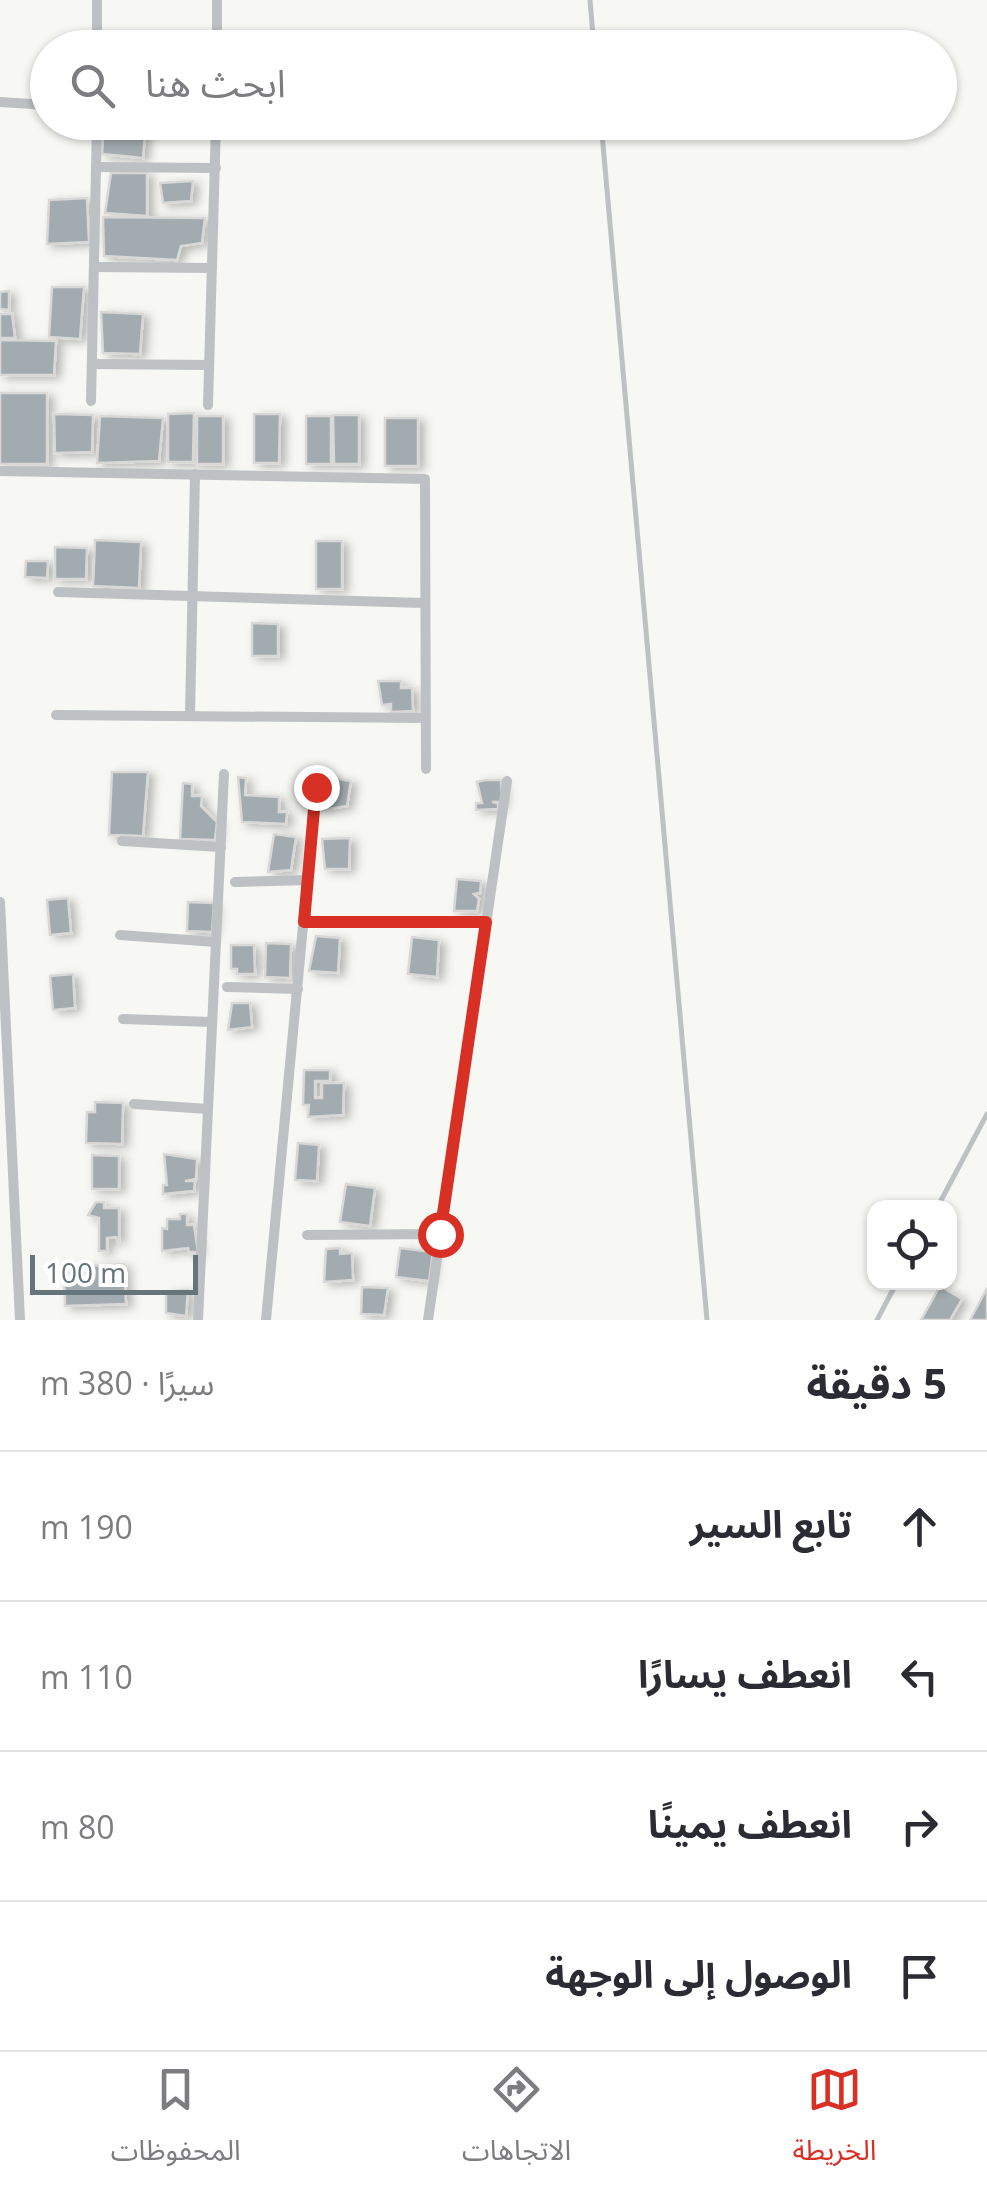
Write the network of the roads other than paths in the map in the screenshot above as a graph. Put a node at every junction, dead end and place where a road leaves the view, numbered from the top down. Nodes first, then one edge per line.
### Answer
1 (97, 0) edge
2 (218, 0) edge
3 (590, 0) edge
4 (97, 30) edge
5 (217, 30) edge
6 (592, 30) edge
7 (0, 102) edge
8 (30, 104) edge
9 (97, 140) edge
10 (216, 140) edge
11 (603, 140) edge
12 (98, 167) junction
13 (216, 168) junction
14 (96, 267) junction
15 (212, 268) junction
16 (92, 364) junction
17 (209, 365) junction
18 (90, 401) dead end
19 (208, 405) dead end
20 (0, 471) edge
21 (195, 474) junction
22 (58, 592) dead end
23 (192, 598) junction
24 (424, 603) junction
25 (56, 715) dead end
26 (190, 715) junction
27 (424, 718) junction
28 (426, 769) dead end
29 (224, 774) dead end
30 (507, 781) dead end
31 (316, 787) dead end
32 (122, 841) dead end
33 (221, 847) junction
34 (308, 880) junction
35 (236, 882) dead end
36 (0, 902) edge
37 (304, 922) junction
38 (486, 922) junction
39 (120, 935) dead end
40 (216, 942) junction
41 (227, 987) dead end
42 (298, 989) junction
43 (123, 1019) dead end
44 (212, 1022) junction
45 (134, 1104) dead end
46 (208, 1109) junction
47 (987, 1114) edge
48 (941, 1200) edge
49 (440, 1234) junction
50 (307, 1235) dead end
51 (893, 1290) edge
52 (20, 1320) edge
53 (198, 1320) edge
54 (266, 1320) edge
55 (428, 1320) edge
56 (707, 1320) edge
57 (877, 1320) edge

1 - 4 street
2 - 5 street
3 - 6 lane
7 - 8 street
9 - 12 street
10 - 13 street
11 - 56 lane
12 - 13 street
12 - 14 street
13 - 15 street
14 - 15 street
14 - 16 street
15 - 17 street
16 - 17 street
16 - 18 street
17 - 19 street
20 - 21 street
21 - 23 street
21 - 24 street
22 - 23 street
23 - 24 street
23 - 26 street
24 - 27 street
25 - 26 street
26 - 27 street
27 - 28 street
29 - 33 street
30 - 38 street
31 - 34 street
32 - 33 street
33 - 40 street
34 - 35 street
34 - 37 street
36 - 52 street
37 - 38 street
37 - 42 street
38 - 49 street
39 - 40 street
40 - 44 street
41 - 42 street
42 - 54 street
43 - 44 street
44 - 46 street
45 - 46 street
46 - 53 street
47 - 48 lane
49 - 50 street
49 - 55 street
51 - 57 lane

